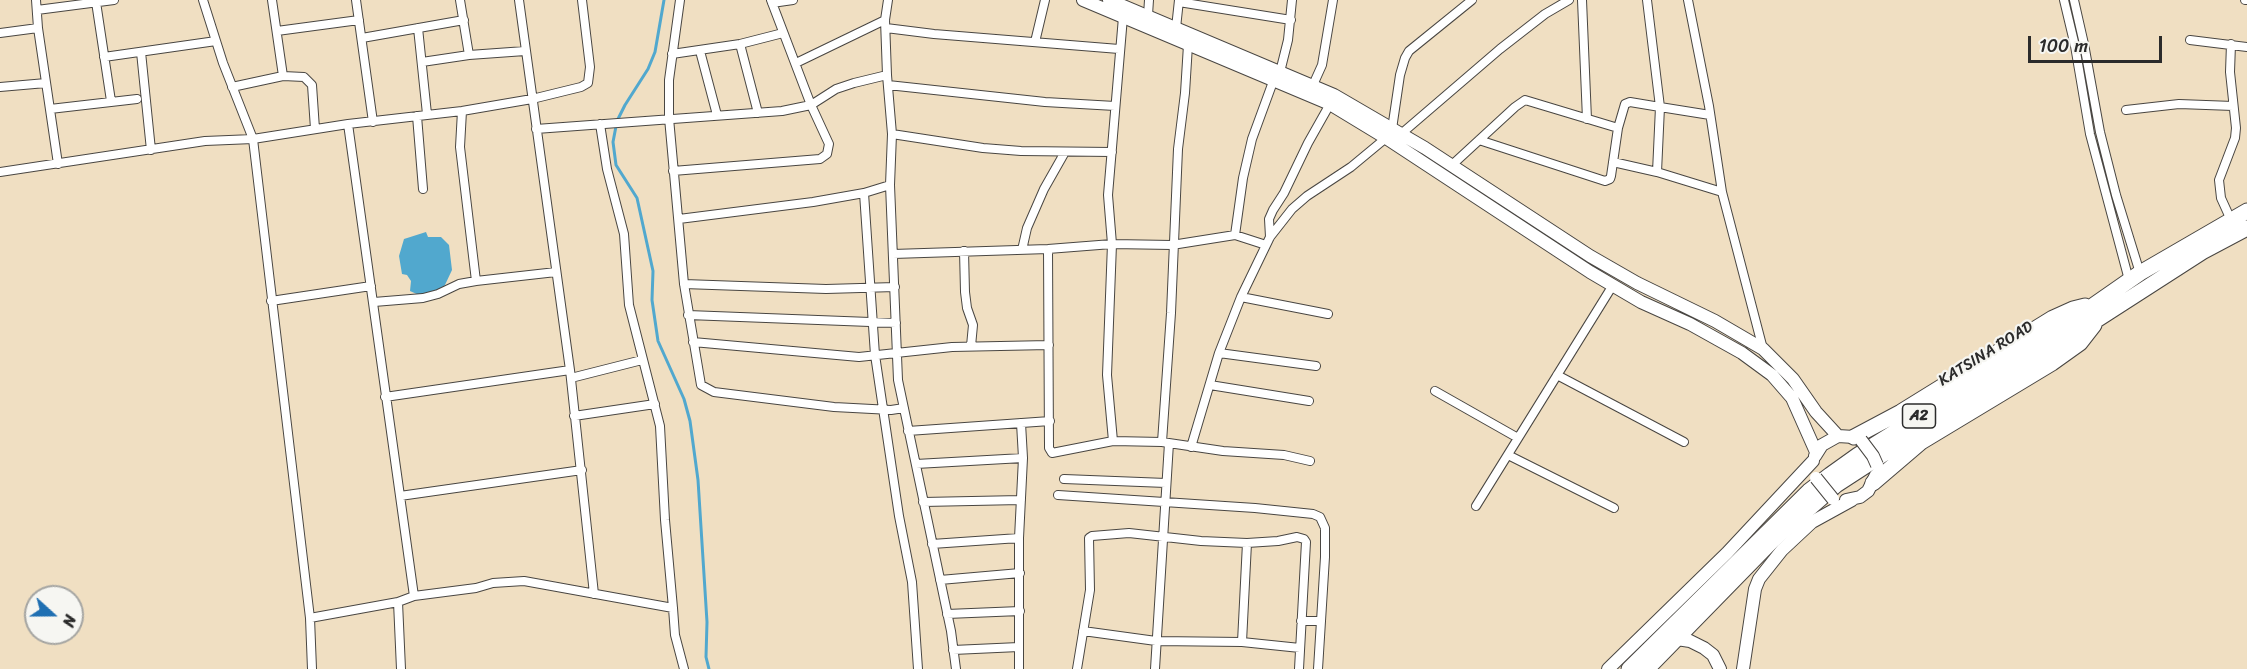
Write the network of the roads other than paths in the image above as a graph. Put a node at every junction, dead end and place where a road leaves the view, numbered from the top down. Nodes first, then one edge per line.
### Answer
1 (36, 0) edge
2 (114, 0) edge
3 (203, 0) edge
4 (272, 0) edge
5 (356, 0) edge
6 (460, 0) edge
7 (519, 0) edge
8 (582, 0) edge
9 (680, 0) edge
10 (793, 0) edge
11 (888, 0) edge
12 (1045, 0) edge
13 (1083, 0) edge
14 (1109, 0) edge
15 (1149, 0) edge
16 (1292, 0) edge
17 (1333, 0) edge
18 (1472, 0) edge
19 (1569, 0) edge
20 (1582, 0) edge
21 (1647, 0) edge
22 (1688, 0) edge
23 (2064, 0) edge
24 (2074, 0) edge
25 (772, 1) edge
26 (1179, 1) edge
27 (96, 2) junction
28 (38, 10) junction
29 (1148, 15) junction
30 (1123, 17) junction
31 (359, 20) junction
32 (464, 20) junction
33 (1291, 20) junction
34 (886, 24) junction
35 (38, 28) junction
36 (418, 28) junction
37 (1176, 28) junction
38 (277, 31) junction
39 (0, 33) edge
40 (783, 33) junction
41 (362, 38) junction
42 (2190, 40) dead end
43 (216, 41) junction
44 (1035, 42) junction
45 (740, 44) junction
46 (2231, 44) junction
47 (1188, 45) junction
48 (2247, 47) edge
49 (1119, 49) junction
50 (525, 51) junction
51 (700, 51) junction
52 (141, 52) junction
53 (672, 54) junction
54 (470, 55) junction
55 (104, 57) junction
56 (422, 62) junction
57 (796, 63) junction
58 (887, 75) junction
59 (284, 76) junction
60 (1277, 76) junction
61 (46, 83) junction
62 (888, 85) junction
63 (1313, 85) junction
64 (0, 87) edge
65 (232, 87) junction
66 (137, 99) dead end
67 (532, 99) junction
68 (111, 101) junction
69 (1330, 104) junction
70 (811, 105) junction
71 (1115, 106) junction
72 (2233, 106) junction
73 (1660, 107) junction
74 (50, 109) junction
75 (2126, 110) dead end
76 (462, 111) junction
77 (758, 113) junction
78 (422, 115) junction
79 (1710, 115) junction
80 (717, 116) junction
81 (669, 118) junction
82 (1587, 120) junction
83 (373, 122) junction
84 (348, 124) junction
85 (600, 124) junction
86 (1618, 128) junction
87 (315, 129) junction
88 (536, 129) junction
89 (892, 134) junction
90 (1393, 134) junction
91 (253, 139) junction
92 (1479, 140) junction
93 (151, 150) junction
94 (1065, 152) junction
95 (1112, 152) junction
96 (1613, 162) junction
97 (58, 164) junction
98 (1452, 165) junction
99 (0, 167) edge
100 (673, 171) junction
101 (0, 172) edge
102 (1657, 172) junction
103 (890, 185) junction
104 (423, 189) dead end
105 (1722, 192) junction
106 (864, 193) junction
107 (1284, 193) junction
108 (1298, 204) junction
109 (2247, 212) edge
110 (679, 219) junction
111 (2231, 220) junction
112 (2247, 228) edge
113 (1236, 235) junction
114 (1268, 241) junction
115 (1112, 244) junction
116 (1172, 245) junction
117 (1048, 249) junction
118 (1022, 250) junction
119 (964, 251) junction
120 (893, 254) junction
121 (556, 272) junction
122 (2134, 277) junction
123 (476, 281) junction
124 (684, 284) junction
125 (1612, 285) junction
126 (371, 286) junction
127 (895, 287) junction
128 (872, 288) junction
129 (1241, 297) junction
130 (271, 301) junction
131 (374, 302) junction
132 (2097, 311) junction
133 (1328, 314) dead end
134 (688, 315) junction
135 (873, 322) junction
136 (896, 323) junction
137 (693, 342) junction
138 (1049, 345) junction
139 (972, 346) junction
140 (1763, 349) junction
141 (897, 352) junction
142 (1219, 353) junction
143 (876, 355) junction
144 (642, 360) junction
145 (1316, 366) dead end
146 (571, 374) junction
147 (1557, 375) junction
148 (1210, 385) junction
149 (1435, 391) dead end
150 (385, 397) junction
151 (1309, 400) dead end
152 (655, 404) junction
153 (904, 408) junction
154 (882, 410) junction
155 (574, 416) junction
156 (1050, 421) junction
157 (1021, 423) junction
158 (908, 431) junction
159 (1851, 437) junction
160 (1518, 438) junction
161 (1113, 441) junction
162 (1684, 442) dead end
163 (1165, 443) junction
164 (1191, 447) junction
165 (1508, 455) junction
166 (1814, 457) junction
167 (1023, 458) junction
168 (1310, 461) dead end
169 (916, 464) junction
170 (582, 470) junction
171 (1064, 479) dead end
172 (1166, 483) junction
173 (1873, 483) junction
174 (1058, 495) dead end
175 (400, 496) junction
176 (1021, 500) junction
177 (1852, 500) junction
178 (923, 502) junction
179 (1166, 502) junction
180 (1476, 506) dead end
181 (1614, 508) dead end
182 (1164, 537) junction
183 (1019, 538) junction
184 (1247, 543) junction
185 (932, 544) junction
186 (1020, 573) junction
187 (940, 580) junction
188 (594, 594) junction
189 (414, 596) junction
190 (398, 602) junction
191 (673, 608) junction
192 (1020, 611) junction
193 (947, 614) junction
194 (310, 618) junction
195 (1301, 621) junction
196 (1321, 621) junction
197 (1083, 631) junction
198 (1677, 639) junction
199 (1156, 641) junction
200 (1242, 642) junction
201 (1018, 647) junction
202 (1300, 648) junction
203 (953, 650) junction
204 (312, 669) edge
205 (401, 669) edge
206 (684, 669) edge
207 (918, 669) edge
208 (956, 669) edge
209 (1019, 669) edge
210 (1077, 669) edge
211 (1155, 669) edge
212 (1299, 669) edge
213 (1318, 669) edge
214 (1608, 669) edge
215 (1629, 669) edge
216 (1647, 669) edge
217 (1720, 669) edge
218 (1743, 669) edge

1 - 28 street
2 - 27 street
3 - 43 street
4 - 38 street
5 - 31 street
6 - 32 street
7 - 50 street
8 - 67 street
9 - 53 street
10 - 25 street
11 - 34 street
12 - 44 street
13 - 30 main road
14 - 29 main road
15 - 29 street
16 - 33 street
17 - 63 street
18 - 90 street
19 - 90 street
20 - 82 street
21 - 73 street
22 - 79 street
23 - 122 street
24 - 122 street
25 - 40 street
26 - 33 street
26 - 37 street
27 - 28 street
27 - 55 street
28 - 35 street
29 - 37 main road
30 - 47 main road
30 - 49 street
31 - 38 street
31 - 41 street
32 - 36 street
32 - 54 street
33 - 60 street
34 - 44 street
34 - 57 street
34 - 58 street
35 - 39 street
35 - 61 street
36 - 41 street
36 - 56 street
37 - 60 main road
38 - 59 street
40 - 45 street
40 - 57 street
41 - 83 street
42 - 46 street
43 - 52 street
43 - 65 street
44 - 49 street
45 - 51 street
45 - 77 street
46 - 48 street
46 - 72 street
47 - 60 main road
47 - 116 street
49 - 71 street
50 - 54 street
50 - 67 street
51 - 53 street
51 - 80 street
52 - 55 street
52 - 93 street
53 - 81 street
54 - 56 street
55 - 68 street
56 - 78 street
57 - 70 street
58 - 62 street
58 - 70 street
59 - 65 street
59 - 87 street
60 - 63 main road
60 - 69 main road
60 - 113 street
61 - 64 street
61 - 74 street
62 - 71 street
62 - 89 street
63 - 90 main road
65 - 91 street
66 - 68 street
67 - 76 street
67 - 88 street
68 - 74 street
69 - 90 main road
69 - 107 street
70 - 77 street
70 - 100 street
71 - 95 street
72 - 75 street
72 - 111 street
73 - 79 street
73 - 86 street
73 - 102 street
74 - 97 street
76 - 78 street
76 - 123 street
77 - 80 street
78 - 83 street
78 - 104 street
79 - 105 street
80 - 81 street
81 - 85 street
81 - 100 street
82 - 86 street
82 - 92 street
83 - 84 street
84 - 87 street
84 - 126 street
85 - 88 street
85 - 144 street
86 - 96 street
87 - 91 street
88 - 121 street
89 - 94 street
89 - 103 street
90 - 98 main road
90 - 108 street
90 - 125 main road
91 - 93 street
91 - 130 street
92 - 96 street
92 - 98 street
93 - 97 street
94 - 95 street
94 - 118 street
95 - 115 street
96 - 102 street
97 - 101 street
98 - 140 main road
99 - 101 street
100 - 110 street
102 - 105 street
103 - 106 street
103 - 120 street
105 - 140 street
106 - 110 street
106 - 128 street
107 - 108 street
107 - 114 street
108 - 114 street
109 - 111 highway, KATSINA ROAD / A2
110 - 124 street
111 - 122 highway, KATSINA ROAD / A2
112 - 132 highway, KATSINA ROAD / A2
113 - 114 street
113 - 116 street
114 - 129 street
115 - 116 street
115 - 117 street
115 - 161 street
116 - 163 street
117 - 118 street
117 - 138 street
118 - 119 street
119 - 120 street
119 - 139 street
120 - 127 street
121 - 123 street
121 - 146 street
122 - 132 highway, KATSINA ROAD / A2
123 - 131 street
124 - 128 street
124 - 134 street
125 - 147 street
125 - 166 main road
126 - 130 street
126 - 131 street
127 - 128 street
127 - 136 street
128 - 135 street
129 - 133 street
129 - 142 street
130 - 194 street
131 - 150 street
132 - 159 highway
132 - 173 highway
132 - 198 highway, KATSINA ROAD / A2
132 - 215 highway, KATSINA ROAD / A2
134 - 135 street
134 - 137 street
135 - 136 street
135 - 143 street
136 - 141 street
137 - 143 street
137 - 154 street
138 - 139 street
138 - 156 street
139 - 141 street
140 - 159 main road
141 - 143 street
141 - 153 street
142 - 145 street
142 - 148 street
143 - 154 street
144 - 146 street
144 - 152 street
146 - 150 street
146 - 155 street
147 - 160 street
147 - 162 street
148 - 151 street
148 - 164 street
149 - 160 street
150 - 175 street
152 - 155 street
152 - 191 street
153 - 154 street
153 - 158 street
154 - 207 street
155 - 170 street
156 - 157 street
156 - 161 street
157 - 158 street
157 - 167 street
158 - 169 street
159 - 166 main road
159 - 173 main road, bridge
160 - 165 street
161 - 163 street
163 - 164 street
163 - 172 street
164 - 168 street
165 - 180 street
165 - 181 street
166 - 177 main road, bridge
166 - 214 main road
167 - 169 street
167 - 176 street
169 - 178 street
170 - 175 street
170 - 188 street
171 - 172 street
172 - 179 street
173 - 177 main road
174 - 179 street
175 - 189 street
176 - 178 street
176 - 183 street
177 - 218 main road
178 - 185 street
179 - 182 street
179 - 196 street
182 - 184 street
182 - 197 street
182 - 199 street
183 - 185 street
183 - 186 street
184 - 195 street
184 - 200 street
185 - 187 street
186 - 187 street
186 - 192 street
187 - 193 street
188 - 189 street
188 - 191 street
189 - 190 street
190 - 194 street
190 - 205 street
191 - 206 street
192 - 193 street
192 - 201 street
193 - 203 street
194 - 204 street
195 - 196 street
195 - 202 street
196 - 213 street
197 - 199 street
197 - 210 street
198 - 216 highway, KATSINA ROAD / A2
198 - 217 main road
199 - 200 street
199 - 211 street
200 - 202 street
201 - 203 street
201 - 209 street
202 - 212 street
203 - 208 street

